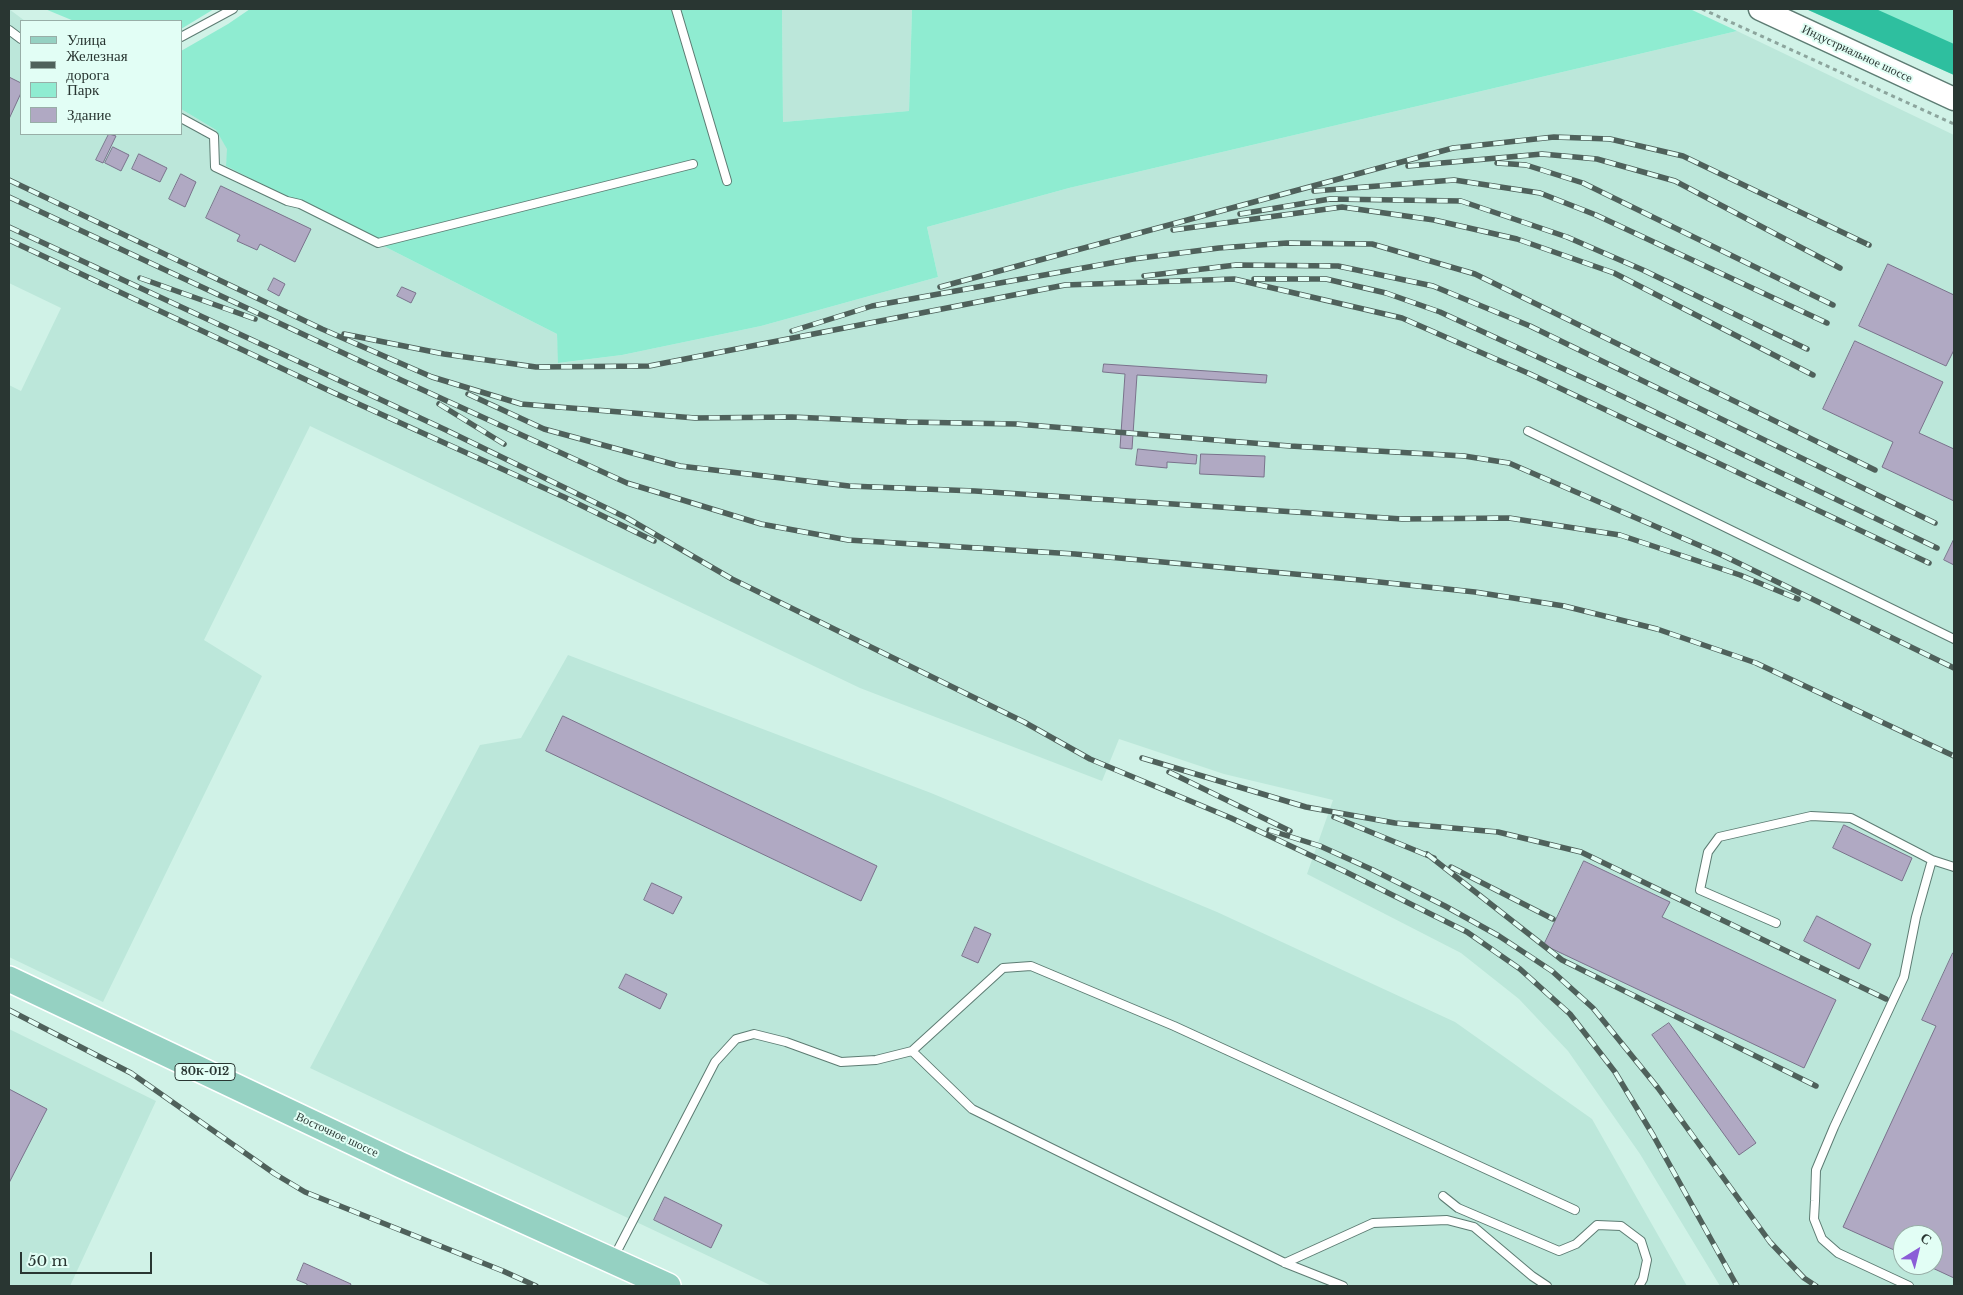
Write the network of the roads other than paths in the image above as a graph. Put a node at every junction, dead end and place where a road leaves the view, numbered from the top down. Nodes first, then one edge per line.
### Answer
1 (232, 9) edge
2 (676, 9) edge
3 (1760, 9) edge
4 (9, 30) edge
5 (182, 37) edge
6 (20, 38) edge
7 (1954, 99) edge
8 (182, 119) edge
9 (693, 164) dead end
10 (727, 181) dead end
11 (1528, 432) dead end
12 (1954, 639) edge
13 (1932, 860) junction
14 (1954, 867) edge
15 (1776, 923) dead end
16 (9, 979) edge
17 (912, 1051) junction
18 (1443, 1196) dead end
19 (1575, 1210) dead end
20 (612, 1260) junction
21 (1285, 1263) junction
22 (668, 1286) edge
23 (1343, 1286) edge
24 (1547, 1286) edge
25 (1638, 1286) edge
26 (1909, 1286) edge

1 - 5 lane
2 - 10 lane
3 - 7 main road, Индустриальное шоссе
4 - 6 lane
8 - 9 lane
11 - 12 lane
13 - 14 lane
13 - 15 lane
13 - 26 lane
16 - 20 main road, Восточное шоссе / 80К-012
17 - 19 lane
17 - 20 lane
17 - 21 lane
18 - 25 lane
20 - 22 main road, Восточное шоссе / 80К-012
21 - 23 lane
21 - 24 lane

